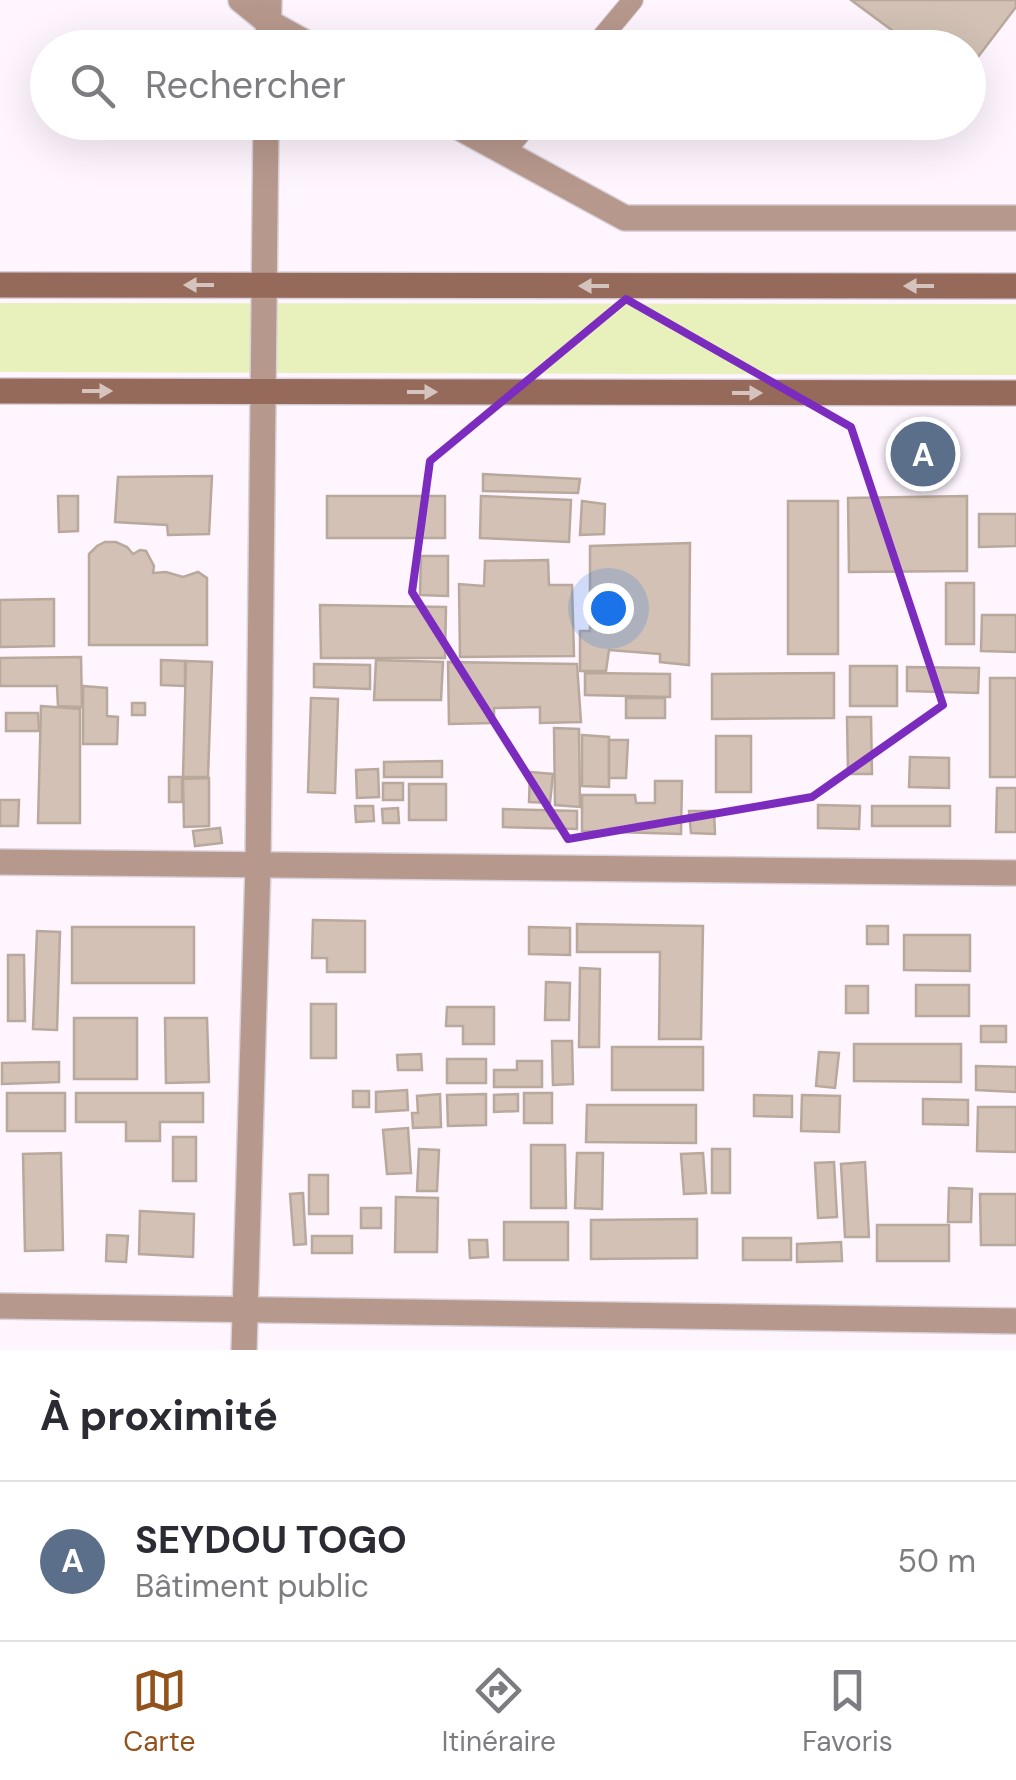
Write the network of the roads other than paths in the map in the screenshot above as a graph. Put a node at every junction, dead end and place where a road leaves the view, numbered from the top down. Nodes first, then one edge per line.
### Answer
1 (241, 0) edge
2 (633, 0) edge
3 (269, 23) edge
4 (608, 30) edge
5 (266, 140) edge
6 (481, 140) edge
7 (515, 140) edge
8 (504, 153) junction
9 (1016, 218) edge
10 (0, 284) edge
11 (263, 285) junction
12 (1016, 286) edge
13 (0, 391) edge
14 (262, 392) junction
15 (1016, 393) edge
16 (0, 862) edge
17 (258, 865) junction
18 (1016, 873) edge
19 (0, 1306) edge
20 (245, 1310) junction
21 (1016, 1322) edge
22 (244, 1350) edge

1 - 3 street
2 - 4 lane
5 - 11 street
6 - 8 street
7 - 8 lane
8 - 9 street
11 -> 10 main road
12 -> 11 main road
11 - 14 street
13 -> 14 main road
14 -> 15 main road
14 - 17 street
16 - 17 street
17 - 18 street
17 - 20 street
19 - 20 street
20 - 21 street
20 - 22 street

